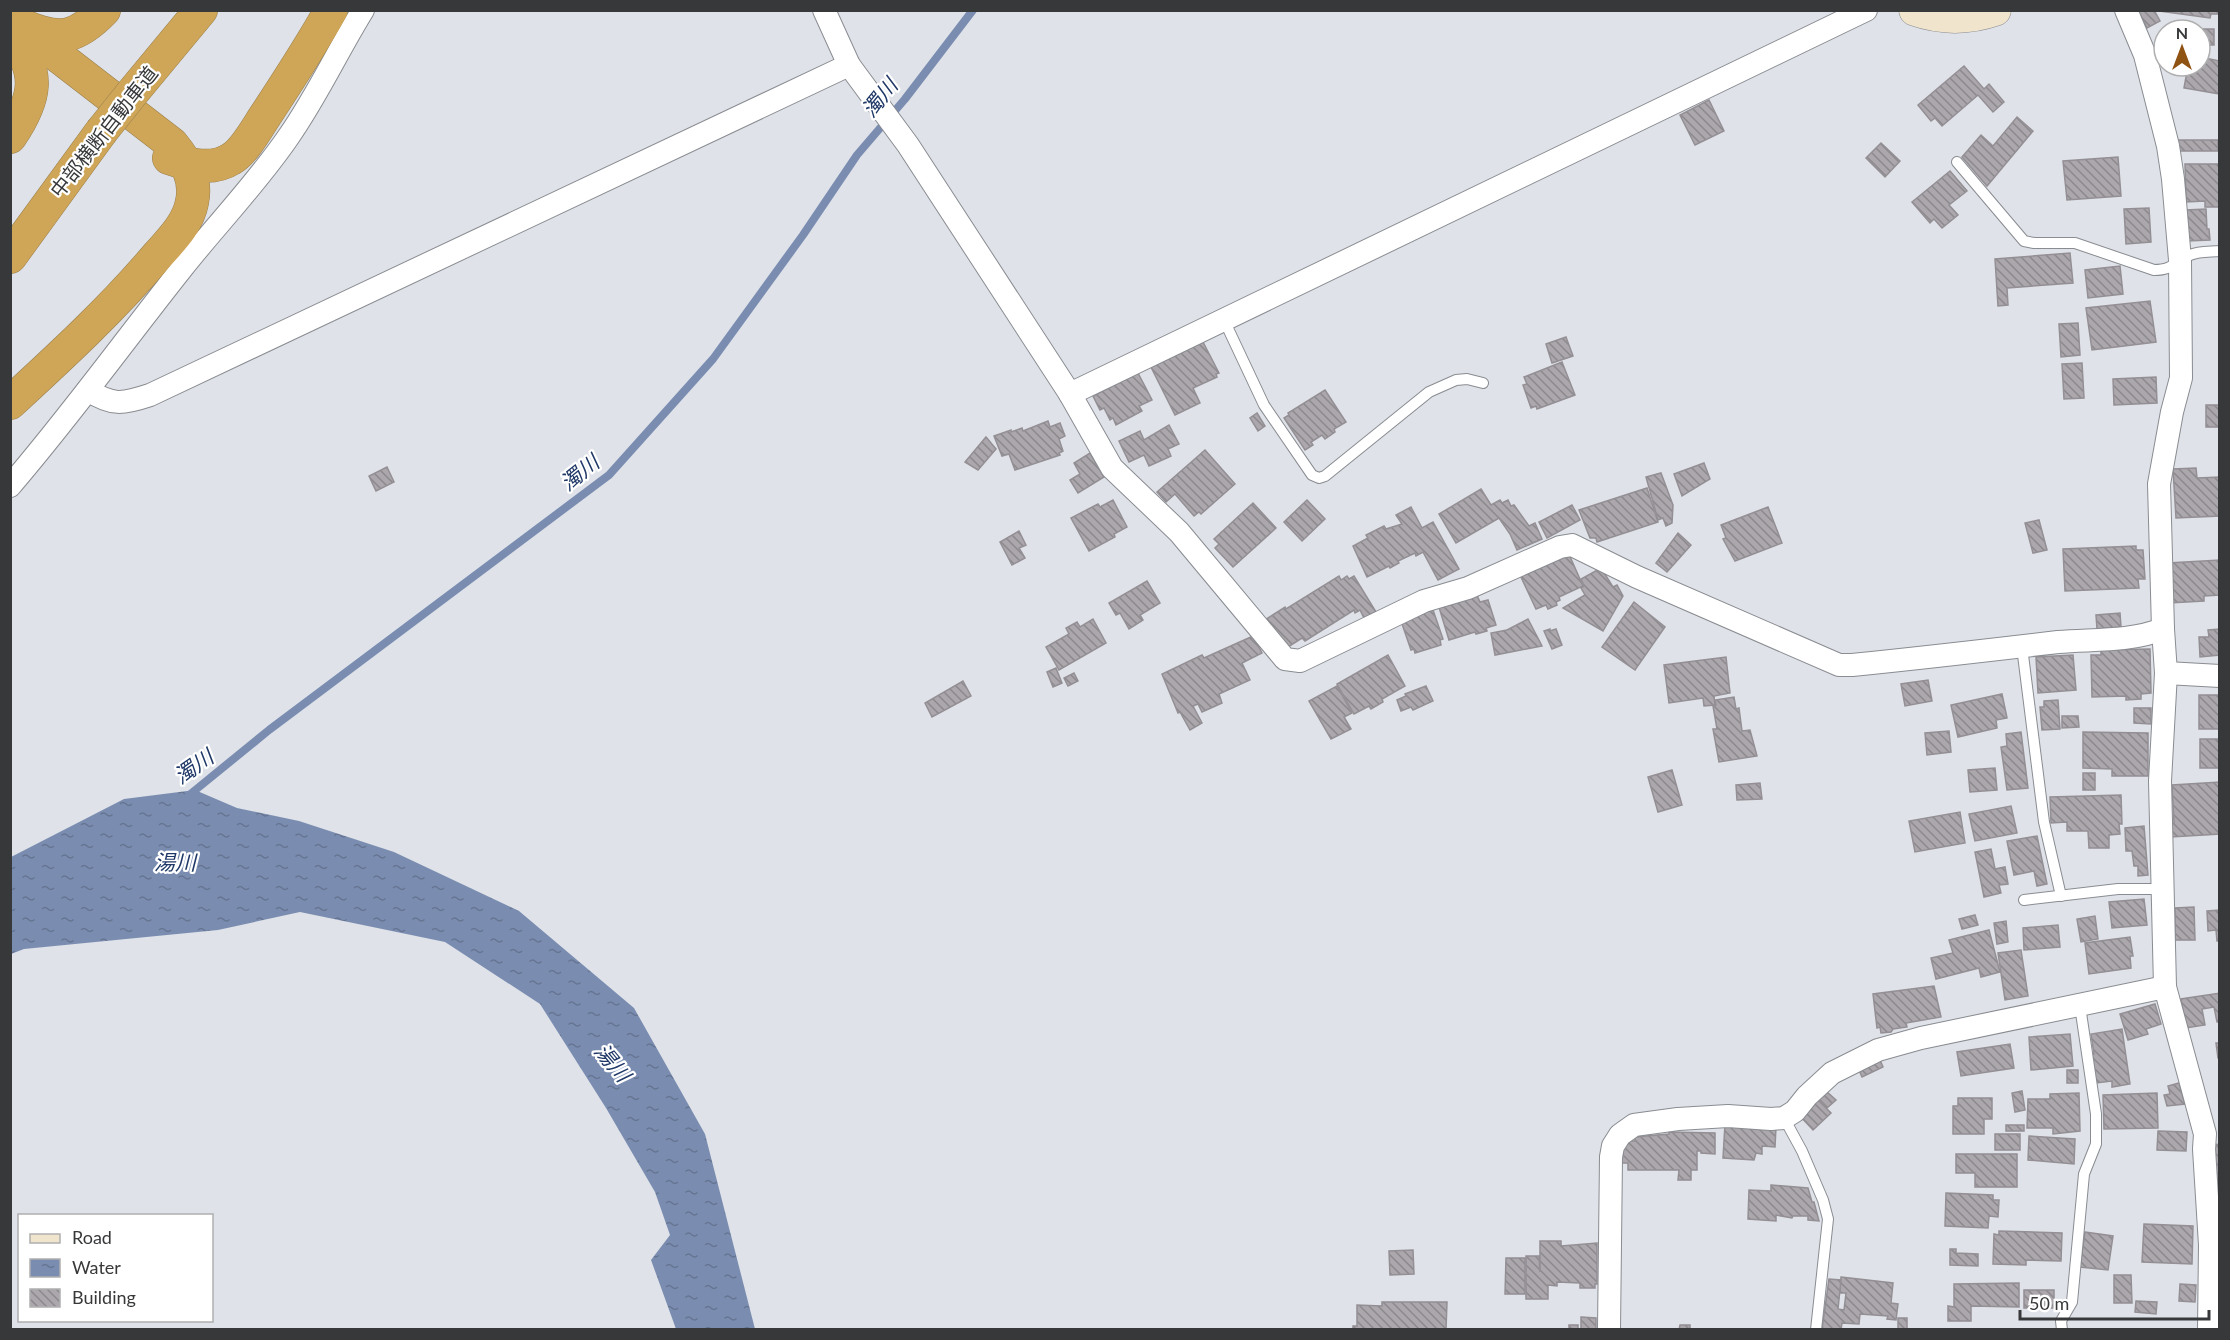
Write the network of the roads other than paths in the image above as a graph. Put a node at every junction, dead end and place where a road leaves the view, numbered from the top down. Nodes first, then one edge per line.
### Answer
1 (104, 10) edge
2 (201, 10) edge
3 (331, 10) edge
4 (363, 10) edge
5 (824, 10) edge
6 (1866, 10) edge
7 (1915, 10) edge
8 (1995, 10) edge
9 (2126, 10) edge
10 (11, 27) edge
11 (849, 65) junction
12 (10, 136) edge
13 (1957, 162) dead end
14 (187, 164) junction
15 (2220, 251) edge
16 (10, 257) edge
17 (2180, 260) junction
18 (1224, 320) junction
19 (1483, 383) dead end
20 (88, 390) junction
21 (1070, 394) junction
22 (10, 403) edge
23 (10, 486) edge
24 (2163, 629) junction
25 (2022, 647) junction
26 (2166, 673) junction
27 (2220, 676) edge
28 (2163, 889) junction
29 (2061, 896) junction
30 (2024, 900) dead end
31 (2165, 987) junction
32 (2080, 1006) junction
33 (1784, 1118) junction
34 (2212, 1133) edge
35 (1609, 1329) edge
36 (1816, 1329) edge
37 (2062, 1329) edge
38 (2209, 1329) edge

1 - 10 highway
2 - 16 highway, 中部横断自動車道, bridge
3 - 14 highway
4 - 20 street
5 - 11 street
6 - 18 street
7 - 8 main road
9 - 17 street
10 - 12 highway
10 - 14 highway
11 - 20 street
11 - 21 street
13 - 17 lane
14 - 22 highway
15 - 17 lane
17 - 24 street
18 - 19 lane
18 - 21 street
20 - 23 street
21 - 25 street
24 - 25 street
24 - 26 street
25 - 29 lane
26 - 27 street
26 - 28 street
28 - 29 lane
28 - 31 street
29 - 30 lane
31 - 32 street
31 - 34 street
32 - 33 street
32 - 37 lane
33 - 35 street
33 - 36 lane
34 - 38 street

